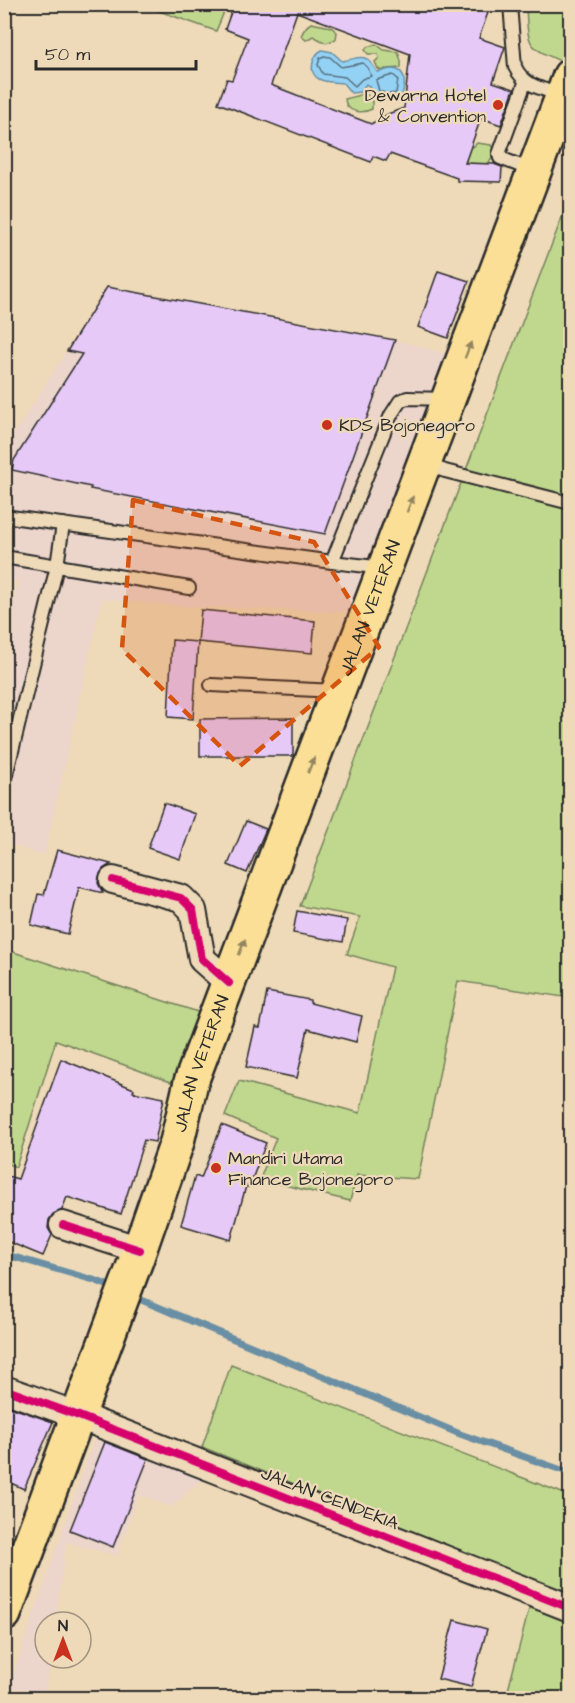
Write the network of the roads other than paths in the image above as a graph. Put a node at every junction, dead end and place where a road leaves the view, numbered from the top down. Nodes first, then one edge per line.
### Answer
1 (510, 4) edge
2 (525, 83) junction
3 (567, 86) edge
4 (570, 141) edge
5 (535, 171) junction
6 (449, 399) junction
7 (435, 467) junction
8 (570, 503) edge
9 (4, 516) edge
10 (63, 524) junction
11 (4, 557) edge
12 (332, 562) junction
13 (57, 566) junction
14 (385, 568) junction
15 (189, 588) dead end
16 (211, 685) dead end
17 (338, 691) junction
18 (4, 784) edge
19 (113, 880) dead end
20 (229, 983) junction
21 (177, 1142) junction
22 (63, 1225) dead end
23 (138, 1255) junction
24 (4, 1389) edge
25 (80, 1416) junction
26 (570, 1608) edge
27 (4, 1614) edge

1 - 2 lane
2 - 3 lane
2 - 5 lane
3 - 5 main road, JALAN VETERAN
4 - 7 main road, JALAN VETERAN
6 -> 5 main road, JALAN VETERAN
6 - 7 main road, JALAN VETERAN
6 - 12 lane
7 - 8 lane
14 -> 7 main road, JALAN VETERAN
7 - 21 main road, JALAN VETERAN
9 - 10 lane
10 - 12 lane
10 - 13 lane
11 - 13 lane
12 - 14 lane
13 - 15 lane
13 - 18 lane
14 - 17 main road, JALAN VETERAN
16 - 17 lane
20 -> 17 main road, JALAN VETERAN
19 - 20 street
20 - 21 main road, JALAN VETERAN
21 - 23 main road, JALAN VETERAN
22 - 23 street
23 - 25 main road, JALAN VETERAN
24 - 25 street, JALAN CENDEKIA
25 - 26 street, JALAN CENDEKIA
25 - 27 main road, JALAN VETERAN

